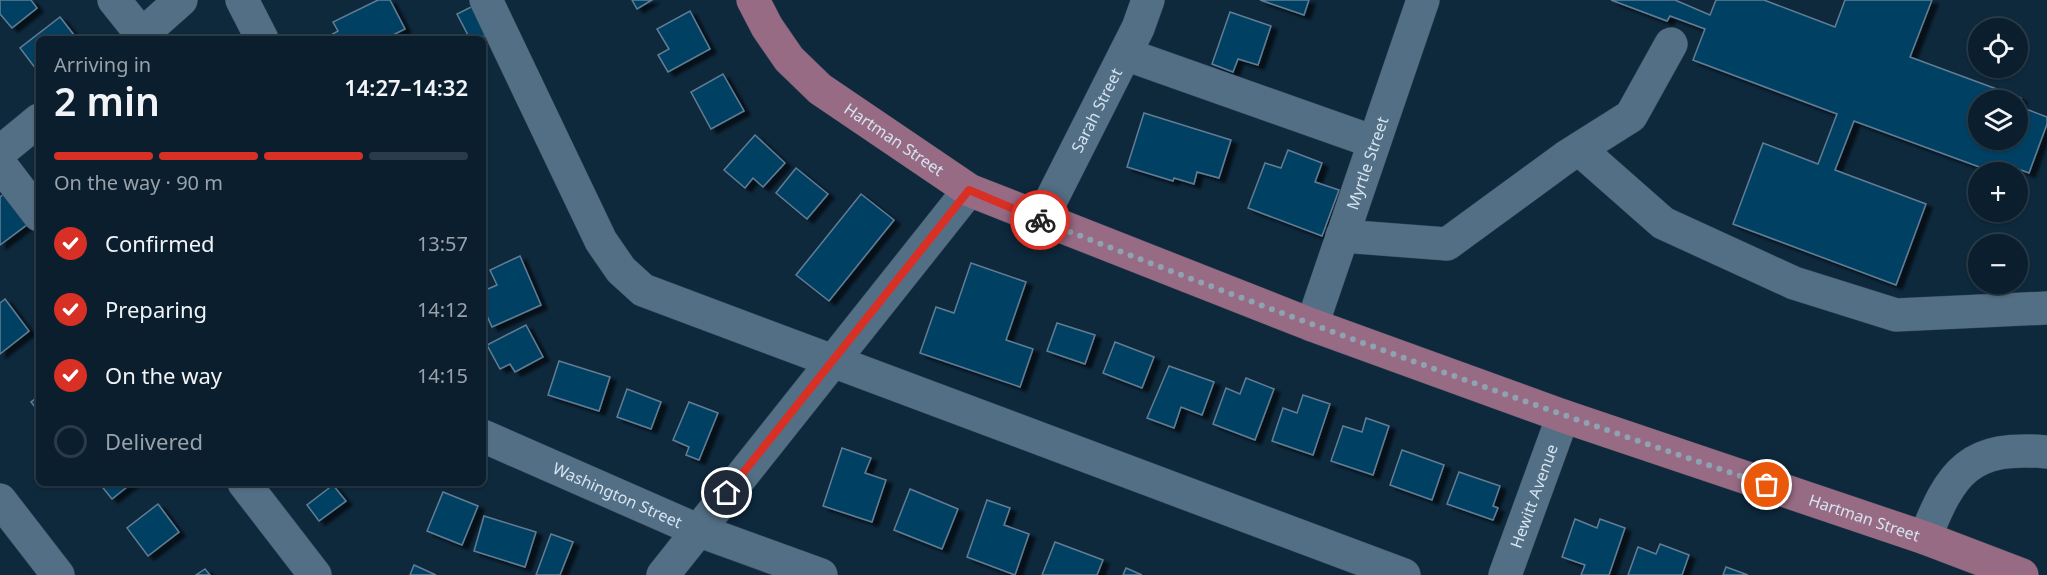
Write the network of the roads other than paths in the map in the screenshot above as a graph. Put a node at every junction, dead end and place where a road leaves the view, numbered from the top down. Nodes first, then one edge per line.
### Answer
1 (114, 0) edge
2 (181, 0) edge
3 (242, 0) edge
4 (486, 0) edge
5 (753, 0) edge
6 (1423, 0) edge
7 (1134, 21) edge
8 (139, 36) edge
9 (141, 36) edge
10 (260, 36) edge
11 (1671, 44) dead end
12 (36, 122) edge
13 (1374, 142) junction
14 (1579, 149) junction
15 (0, 152) edge
16 (0, 164) edge
17 (969, 190) junction
18 (36, 211) edge
19 (1041, 220) junction
20 (1342, 236) junction
21 (2047, 308) edge
22 (1311, 325) junction
23 (831, 362) junction
24 (1563, 416) junction
25 (486, 437) edge
26 (2047, 452) edge
27 (246, 486) edge
28 (0, 500) edge
29 (697, 530) junction
30 (1926, 538) junction
31 (58, 575) edge
32 (315, 575) edge
33 (663, 575) edge
34 (821, 575) edge
35 (1404, 575) edge
36 (1505, 575) edge
37 (2022, 575) edge

1 - 8 street
2 - 9 street
3 - 10 street
4 - 23 street
5 - 17 main road, Hartman Street
6 - 13 street, Myrtle Street
7 - 13 street
7 - 19 street, Sarah Street
11 - 14 street
12 - 15 street
13 - 20 street, Myrtle Street
14 - 20 street
14 - 21 street
16 - 18 street
17 - 19 main road, Hartman Street
17 - 23 street
19 - 22 main road, Hartman Street
20 - 22 street, Myrtle Street
22 - 24 main road, Hartman Street
23 - 29 street
23 - 35 street
24 - 30 main road, Hartman Street
24 - 36 street, Hewitt Avenue
25 - 29 street, Washington Street
26 - 30 street
27 - 32 street
28 - 31 street
29 - 33 street
29 - 34 street, Washington Street
30 - 37 main road, Hartman Street

